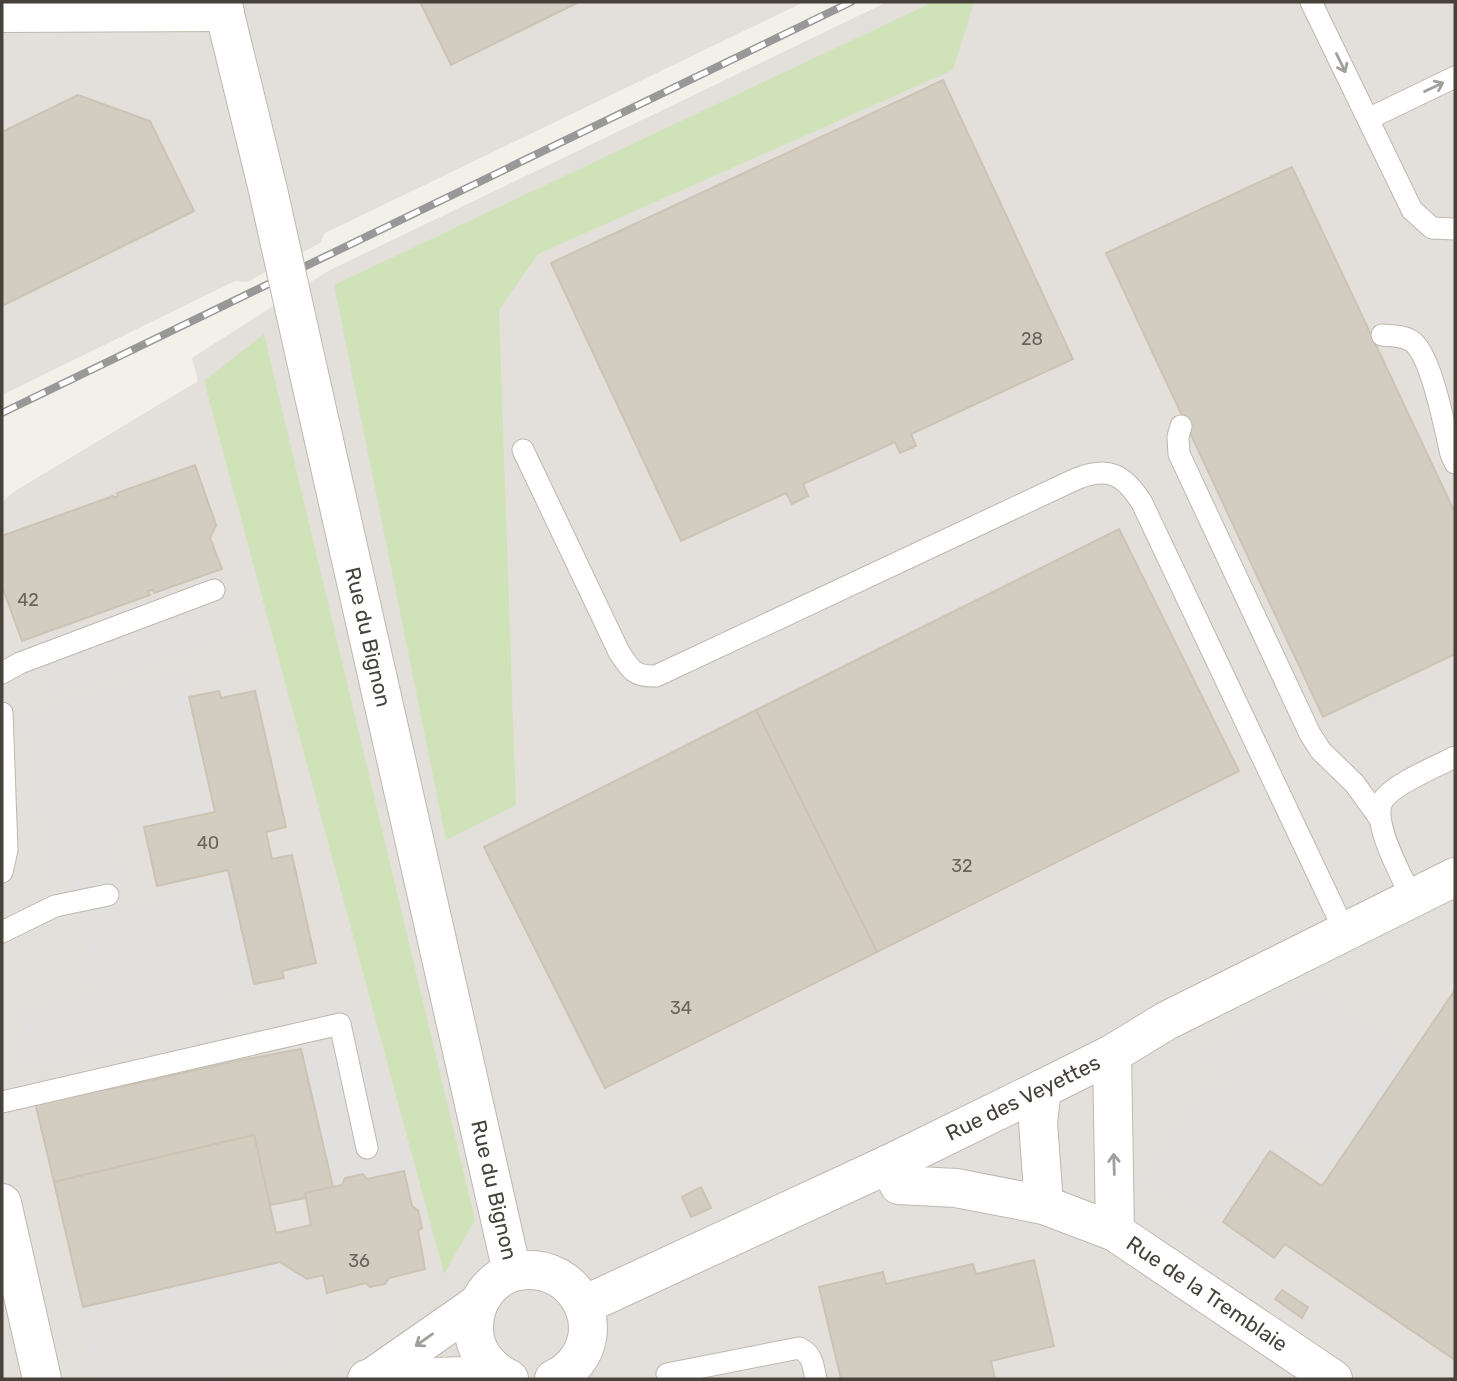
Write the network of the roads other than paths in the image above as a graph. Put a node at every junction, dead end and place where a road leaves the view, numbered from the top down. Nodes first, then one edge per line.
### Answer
1 (1311, 2) edge
2 (223, 7) edge
3 (2, 13) edge
4 (1455, 77) edge
5 (1368, 119) junction
6 (1455, 229) edge
7 (1382, 335) dead end
8 (1181, 426) dead end
9 (523, 450) dead end
10 (1455, 463) edge
11 (214, 590) dead end
12 (2, 673) edge
13 (2, 713) edge
14 (1455, 757) edge
15 (1380, 819) junction
16 (2, 872) edge
17 (1455, 877) edge
18 (108, 895) dead end
19 (1412, 898) junction
20 (2, 932) edge
21 (1345, 932) junction
22 (1112, 1054) junction
23 (1042, 1089) junction
24 (2, 1102) edge
25 (367, 1148) dead end
26 (889, 1164) junction
27 (2, 1203) edge
28 (1044, 1205) junction
29 (1115, 1232) junction
30 (512, 1272) junction
31 (479, 1303) junction
32 (584, 1305) junction
33 (667, 1374) dead end
34 (505, 1377) edge
35 (1326, 1377) edge
36 (42, 1379) edge
37 (369, 1379) edge
38 (554, 1379) edge
39 (816, 1379) edge

1 -> 5 lane
2 - 3 street
2 - 30 street, Rue du Bignon, bridge
5 -> 4 lane
5 - 6 lane
7 - 10 lane
8 - 15 lane
9 - 21 lane
11 - 12 lane
13 - 16 lane
14 - 15 lane
15 - 19 lane
17 - 19 street, Rue des Veyettes
18 - 20 lane
19 - 21 street, Rue des Veyettes
21 - 22 street, Rue des Veyettes
22 - 23 street, Rue des Veyettes
29 -> 22 street, Rue de la Tremblaie
23 - 26 street, Rue des Veyettes
23 - 28 street
24 - 25 lane
26 - 28 street, Rue de la Tremblaie
26 - 32 street, Rue des Veyettes
27 - 36 street
28 - 29 street, Rue de la Tremblaie
29 - 35 street, Rue de la Tremblaie
30 - 31 street
30 - 32 street
31 - 34 street
31 -> 37 street
32 - 38 street
33 - 39 lane
34 - 37 street

